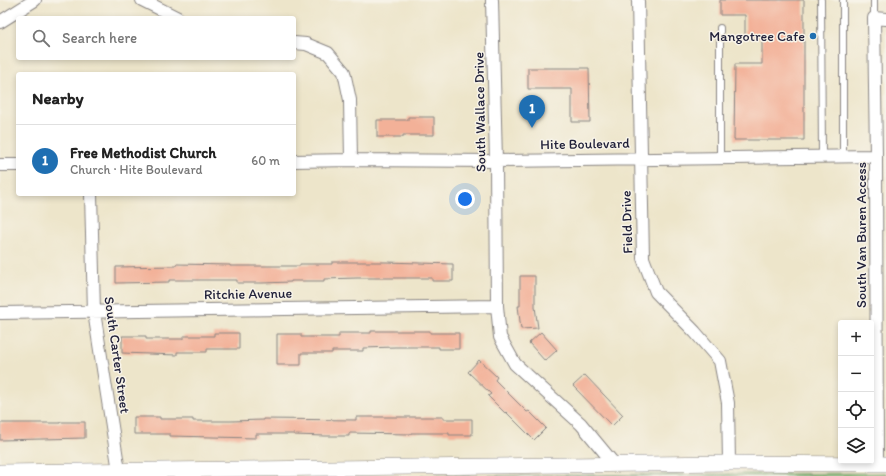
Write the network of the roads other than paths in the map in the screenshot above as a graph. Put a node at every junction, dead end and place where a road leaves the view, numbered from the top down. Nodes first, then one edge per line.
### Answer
1 (35, 0) edge
2 (142, 0) edge
3 (492, 0) edge
4 (638, 0) edge
5 (821, 0) edge
6 (843, 0) edge
7 (874, 0) edge
8 (174, 16) edge
9 (880, 19) edge
10 (0, 22) edge
11 (720, 28) dead end
12 (296, 43) edge
13 (843, 156) junction
14 (876, 156) junction
15 (822, 157) junction
16 (640, 158) junction
17 (720, 158) junction
18 (351, 160) junction
19 (296, 161) edge
20 (496, 161) junction
21 (16, 165) edge
22 (0, 166) edge
23 (91, 196) edge
24 (497, 306) junction
25 (94, 312) junction
26 (0, 313) edge
27 (730, 464) junction
28 (881, 464) edge
29 (615, 465) junction
30 (119, 471) junction
31 (0, 472) edge

1 - 10 street
2 - 8 street
3 - 20 street, South Wallace Drive
4 - 16 street, Field Drive
5 - 15 lane
6 - 13 lane
7 - 9 lane
9 - 14 street, South Van Buren Access
11 - 17 lane
12 - 18 street
13 - 14 street, Hite Boulevard
13 - 15 street, Hite Boulevard
14 - 28 street, South Van Buren Access
15 - 17 street, Hite Boulevard
16 - 17 street, Hite Boulevard
16 - 20 street, Hite Boulevard
16 - 27 street, Field Drive
18 - 19 street, Hite Boulevard
18 - 20 street, Hite Boulevard
20 - 24 street, South Wallace Drive
21 - 22 street
23 - 25 street, South Carter Street
24 - 25 street, Ritchie Avenue
24 - 29 street, South Wallace Drive
25 - 26 street, Ritchie Avenue
25 - 30 street, South Carter Street
27 - 28 street
27 - 29 street
29 - 30 street
30 - 31 street

